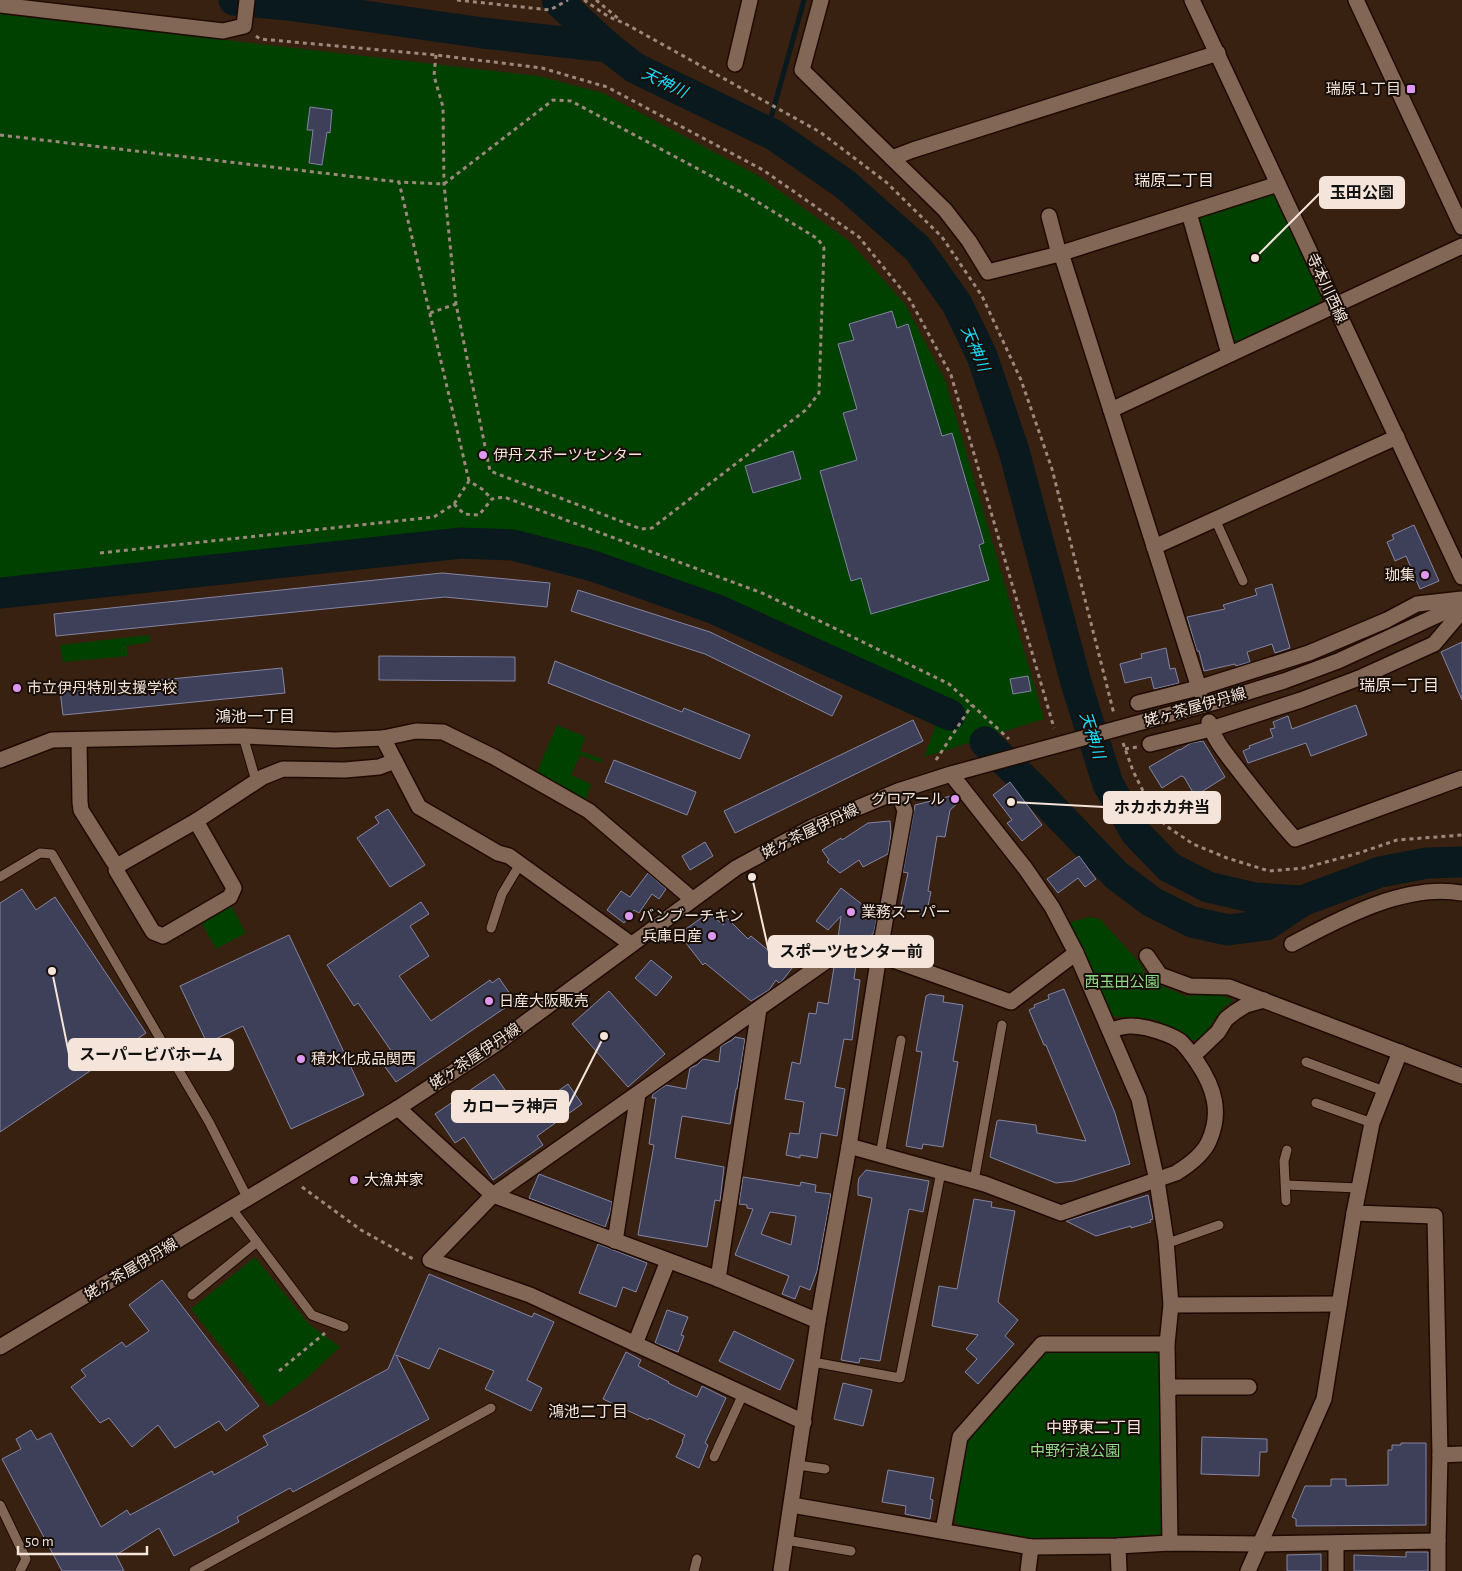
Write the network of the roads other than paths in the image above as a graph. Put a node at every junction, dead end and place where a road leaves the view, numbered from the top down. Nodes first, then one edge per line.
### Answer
1 (247, 0) edge
2 (750, 0) edge
3 (821, 0) edge
4 (1192, 0) edge
5 (1356, 0) edge
6 (0, 5) edge
7 (1218, 53) junction
8 (735, 64) dead end
9 (892, 158) junction
10 (1278, 184) junction
11 (1189, 213) junction
12 (1049, 216) dead end
13 (1462, 227) edge
14 (1462, 246) edge
15 (1060, 253) junction
16 (1335, 305) junction
17 (1229, 354) junction
18 (1110, 410) junction
19 (1397, 437) junction
20 (1215, 519) junction
21 (1154, 546) junction
22 (1462, 577) edge
23 (1244, 581) dead end
24 (1462, 599) edge
25 (1462, 604) edge
26 (1462, 611) edge
27 (1199, 690) junction
28 (1138, 704) dead end
29 (1210, 726) junction
30 (243, 736) junction
31 (383, 738) junction
32 (80, 740) junction
33 (1150, 744) dead end
34 (0, 760) edge
35 (395, 761) junction
36 (951, 774) junction
37 (1462, 778) edge
38 (256, 781) junction
39 (898, 791) junction
40 (196, 821) junction
41 (520, 864) junction
42 (117, 866) junction
43 (0, 877) edge
44 (1462, 893) edge
45 (692, 898) junction
46 (491, 928) dead end
47 (631, 944) junction
48 (1292, 944) dead end
49 (1076, 953) junction
50 (879, 955) junction
51 (1147, 956) dead end
52 (1264, 1000) junction
53 (759, 1009) junction
54 (1002, 1026) dead end
55 (1110, 1031) junction
56 (901, 1040) dead end
57 (1400, 1052) junction
58 (1192, 1056) junction
59 (1306, 1062) dead end
60 (1462, 1076) edge
61 (1384, 1091) junction
62 (638, 1094) junction
63 (1316, 1103) dead end
64 (398, 1108) junction
65 (1372, 1123) junction
66 (849, 1146) junction
67 (1287, 1150) dead end
68 (880, 1155) junction
69 (941, 1172) junction
70 (974, 1180) junction
71 (1157, 1181) junction
72 (1286, 1185) junction
73 (1359, 1188) junction
74 (493, 1195) junction
75 (248, 1199) junction
76 (1286, 1202) dead end
77 (232, 1209) junction
78 (1354, 1213) junction
79 (1219, 1225) dead end
80 (1166, 1240) junction
81 (615, 1241) junction
82 (257, 1242) junction
83 (668, 1261) junction
84 (718, 1279) junction
85 (192, 1294) dead end
86 (1339, 1304) junction
87 (1171, 1305) junction
88 (818, 1321) junction
89 (344, 1327) dead end
90 (635, 1344) junction
91 (1167, 1344) junction
92 (0, 1347) edge
93 (813, 1362) junction
94 (1249, 1387) dead end
95 (1168, 1390) junction
96 (742, 1394) junction
97 (491, 1408) dead end
98 (804, 1422) junction
99 (1462, 1454) edge
100 (1440, 1455) junction
101 (714, 1457) dead end
102 (798, 1466) junction
103 (825, 1469) dead end
104 (0, 1505) edge
105 (792, 1505) junction
106 (943, 1531) junction
107 (786, 1540) junction
108 (1438, 1541) junction
109 (1170, 1543) junction
110 (1336, 1543) junction
111 (1259, 1544) junction
112 (1118, 1546) junction
113 (1031, 1547) junction
114 (851, 1551) dead end
115 (697, 1560) dead end
116 (20, 1571) edge
117 (194, 1571) edge
118 (694, 1571) edge
119 (781, 1571) edge
120 (1028, 1571) edge
121 (1118, 1571) edge
122 (1248, 1571) edge
123 (1336, 1571) edge
124 (1438, 1571) edge

1 - 6 street
2 - 8 street
3 - 9 street
4 - 7 street, 寺本川西線
5 - 13 street
7 - 9 street
7 - 10 street, 寺本川西線
9 - 15 street
10 - 11 street
10 - 16 street, 寺本川西線
11 - 15 street
11 - 17 street
12 - 15 street
14 - 16 street
15 - 18 street
16 - 17 street
16 - 19 street, 寺本川西線
17 - 18 street
18 - 21 street
19 - 20 street
19 - 22 street, 寺本川西線
20 - 21 street
20 - 23 lane
21 - 27 street
24 - 27 street
25 - 36 street, 姥ヶ茶屋伊丹線
26 - 29 street
27 - 28 street
29 - 33 street
29 - 37 street
30 - 31 street
30 - 32 street
30 - 38 lane
31 - 35 street
31 - 45 street
32 - 34 street
32 - 42 street
35 - 38 street
35 - 41 street
36 - 39 street, 姥ヶ茶屋伊丹線
36 - 49 street
38 - 40 street
39 - 45 street, 姥ヶ茶屋伊丹線
39 - 50 street
40 - 42 street
40 - 42 street
41 - 46 lane
41 - 47 street
43 - 75 lane
44 - 48 street
45 - 47 street, 姥ヶ茶屋伊丹線
47 - 64 street, 姥ヶ茶屋伊丹線
49 - 50 street
49 - 55 street
50 - 53 street
50 - 66 street
51 - 52 street
52 - 57 street
52 - 58 street
53 - 62 street
53 - 84 street
54 - 70 lane
55 - 58 street
55 - 71 street
56 - 68 lane
57 - 60 street
57 - 61 street
58 - 71 street
59 - 61 lane
61 - 65 street
62 - 74 street
62 - 81 street
63 - 65 lane
64 - 74 street
64 - 75 street, 姥ヶ茶屋伊丹線
65 - 73 street
66 - 68 street
66 - 88 street
67 - 72 lane
68 - 69 street
69 - 70 street
69 - 93 lane
70 - 71 street
71 - 80 street
72 - 73 lane
72 - 76 lane
73 - 78 street
74 - 81 street
74 - 90 street
75 - 77 street, 姥ヶ茶屋伊丹線
77 - 82 lane
77 - 92 street, 姥ヶ茶屋伊丹線
78 - 86 street
78 - 100 street
79 - 80 lane
80 - 87 street
81 - 83 street
82 - 85 lane
82 - 89 lane
83 - 84 street
83 - 90 street
84 - 88 street
86 - 87 street
86 - 111 street
87 - 91 street
88 - 93 street
90 - 96 street
91 - 95 street
91 - 106 street
93 - 98 street
94 - 95 street
95 - 109 street
96 - 98 street
96 - 101 lane
97 - 117 lane
98 - 102 street
99 - 100 street
100 - 108 street
102 - 103 lane
102 - 105 street
104 - 116 lane
105 - 106 street
105 - 107 street
106 - 113 street
107 - 114 lane
107 - 119 street
108 - 110 street
108 - 124 street
109 - 111 street
109 - 112 street
110 - 111 street
110 - 123 street
111 - 122 street
112 - 113 street
112 - 121 street
113 - 120 street
115 - 118 lane

